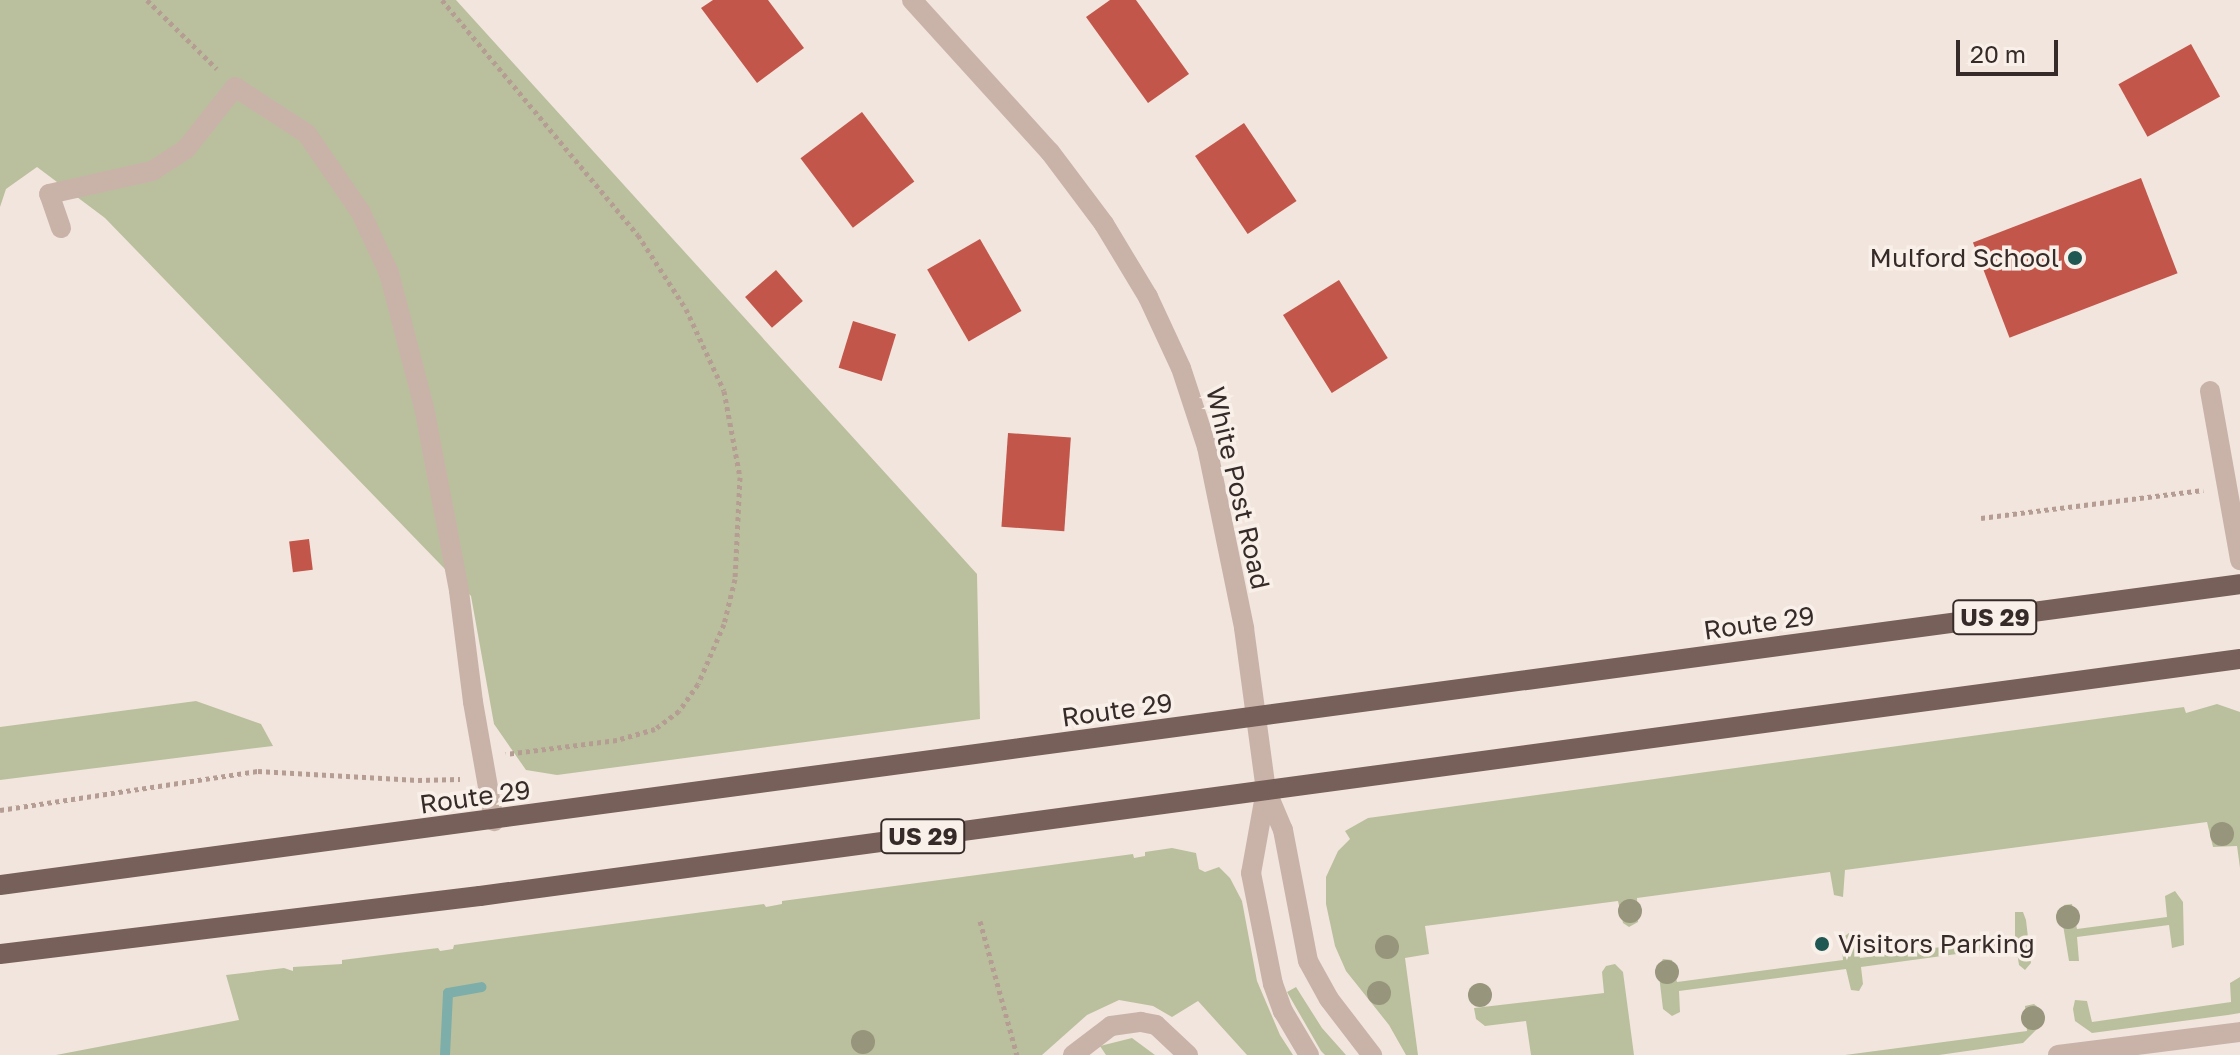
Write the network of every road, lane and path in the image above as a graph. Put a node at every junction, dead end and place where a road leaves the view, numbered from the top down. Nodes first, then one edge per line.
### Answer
1 (147, 0) edge
2 (442, 0) edge
3 (912, 0) edge
4 (235, 87) junction
5 (61, 228) dead end
6 (2210, 391) dead end
7 (2227, 487) junction
8 (1981, 518) dead end
9 (2240, 560) edge
10 (2240, 584) edge
11 (2240, 659) edge
12 (1256, 718) junction
13 (483, 762) junction
14 (1266, 790) junction
15 (0, 810) edge
16 (494, 821) junction
17 (0, 885) edge
18 (980, 921) dead end
19 (0, 954) edge
20 (2240, 1032) edge
21 (1017, 1055) edge
22 (1073, 1055) edge
23 (1188, 1055) edge
24 (1309, 1055) edge
25 (1372, 1055) edge
26 (2061, 1055) edge

1 - 4 path
2 - 13 path
3 - 12 street, White Post Road
4 - 5 street
4 - 13 street
6 - 7 street
7 - 8 path
7 - 9 street
10 - 12 main road, Route 29 / US 29
11 - 14 main road, US 29
12 - 14 street, White Post Road
12 - 16 main road, Route 29 / US 29
13 - 15 path
13 - 16 street
14 - 19 main road, US 29
14 - 24 street
14 - 25 street
16 - 17 main road, Route 29 / US 29
18 - 21 path
20 - 26 street
22 - 23 street

